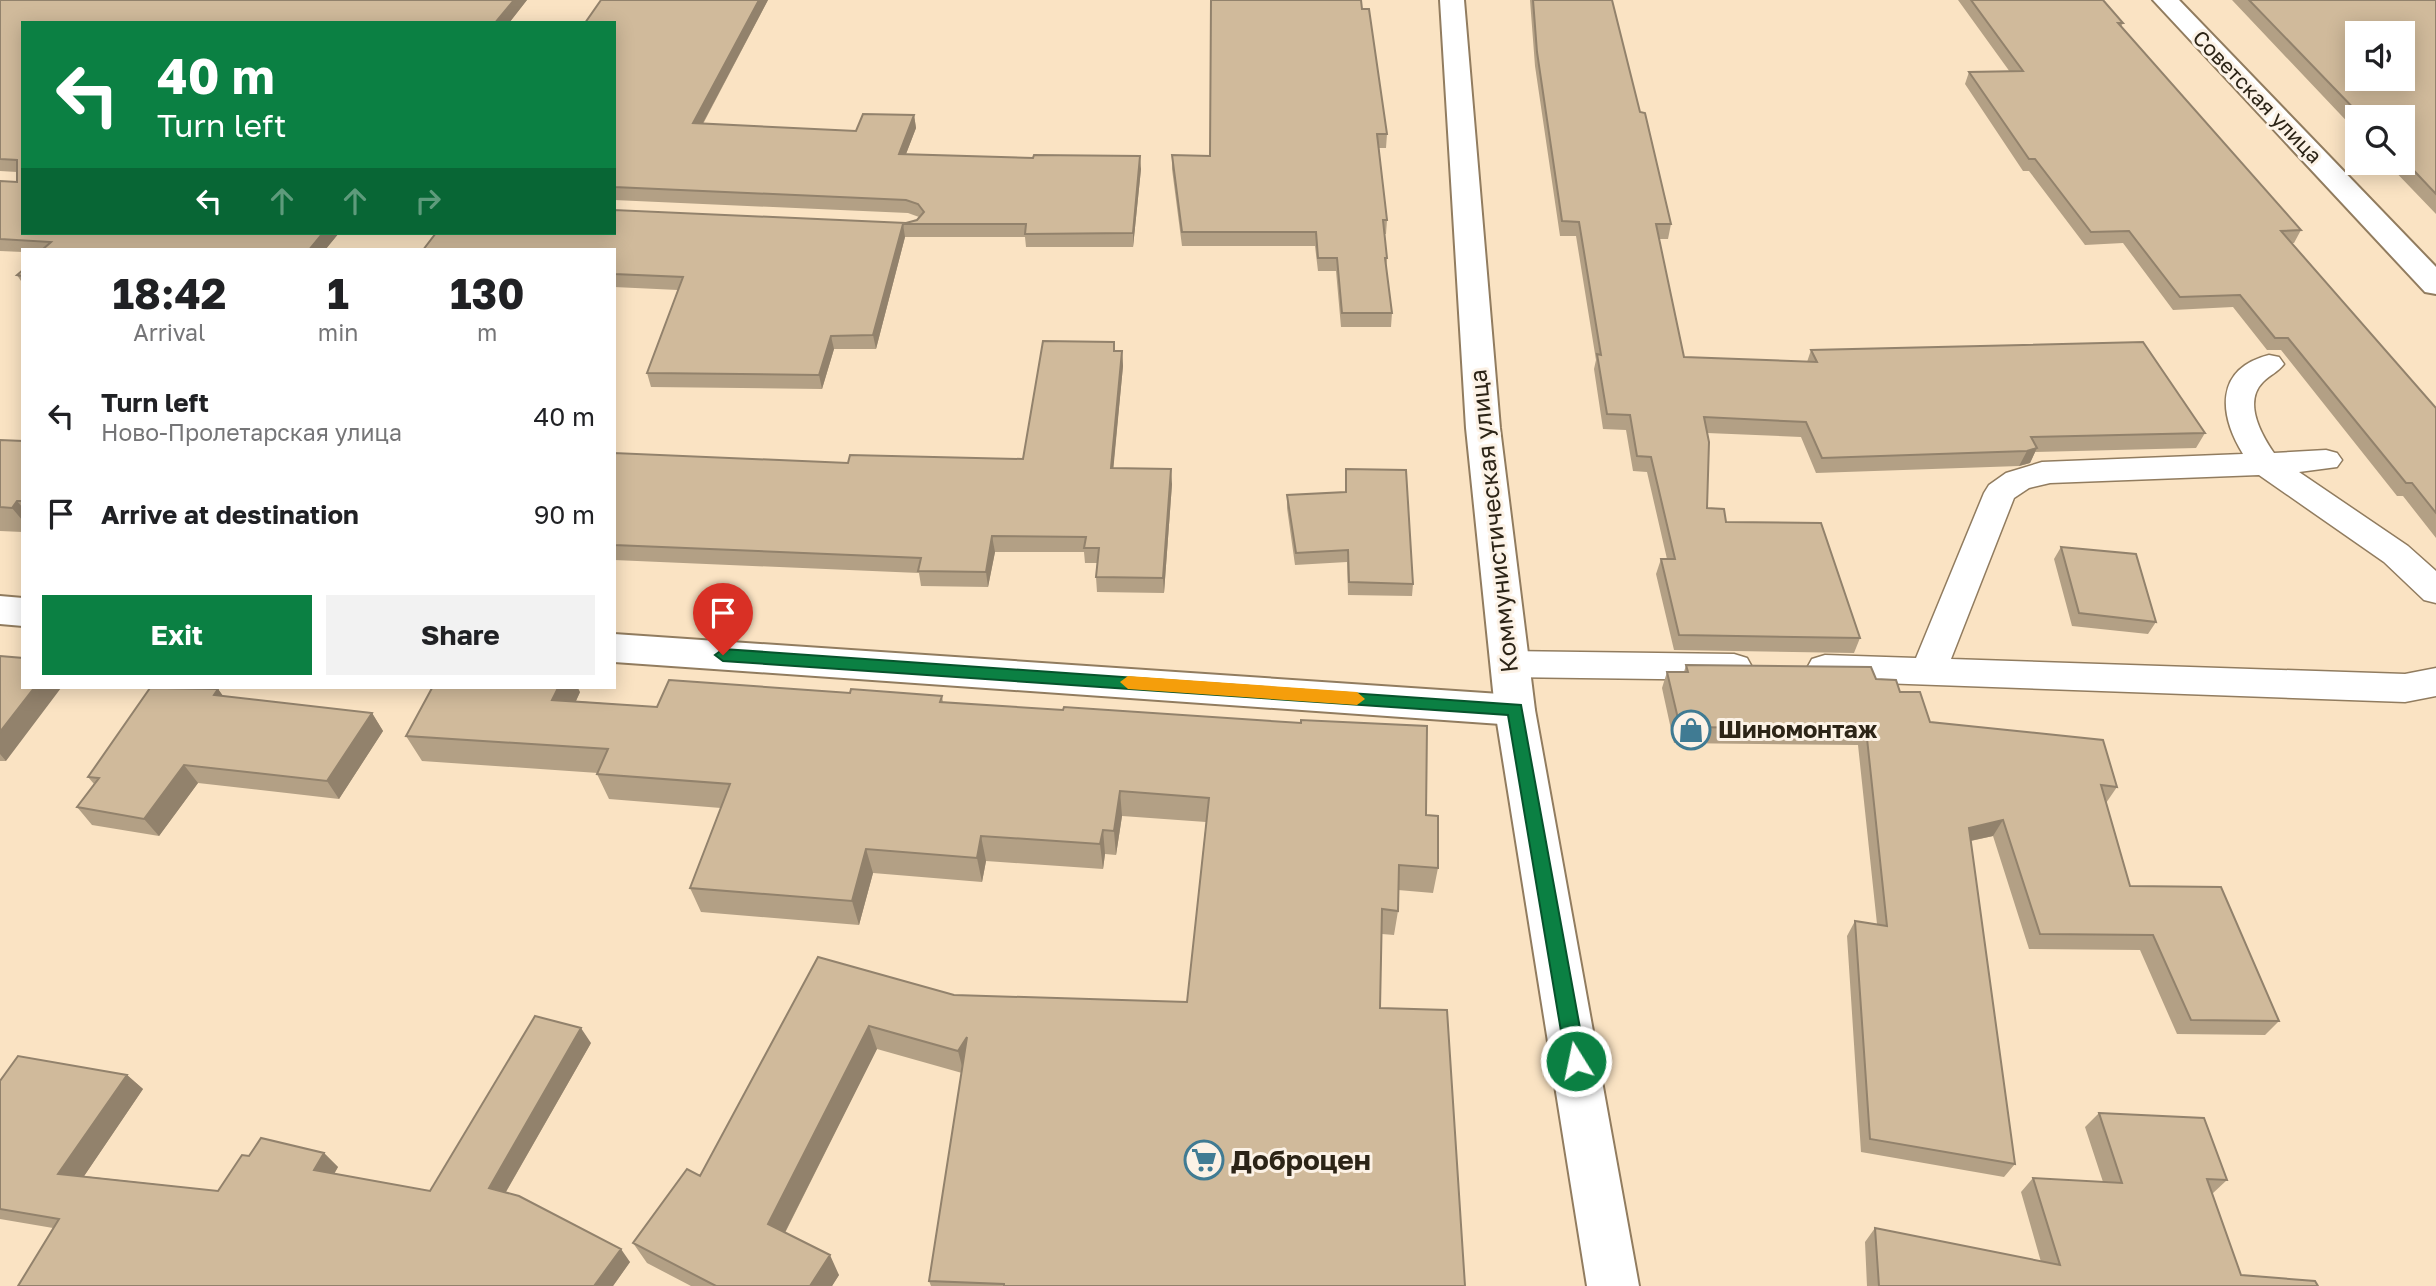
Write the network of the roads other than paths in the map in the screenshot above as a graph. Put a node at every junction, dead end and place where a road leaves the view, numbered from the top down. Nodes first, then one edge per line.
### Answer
1 (1452, 0) edge
2 (2165, 0) edge
3 (2436, 285) edge
4 (2269, 364) dead end
5 (2326, 460) dead end
6 (2264, 464) junction
7 (2436, 591) edge
8 (0, 610) edge
9 (21, 612) edge
10 (616, 648) edge
11 (1509, 664) junction
12 (1929, 670) junction
13 (2436, 682) edge
14 (1515, 710) junction
15 (1613, 1286) edge

1 - 11 main road, Коммунистическая улица
2 - 3 main road, Советская улица
4 - 6 lane
5 - 6 lane
6 - 7 lane
6 - 12 lane
8 - 9 main road
10 - 14 main road
11 - 12 lane
11 - 14 main road, Коммунистическая улица
12 - 13 lane
14 - 15 main road, Коммунистическая улица

